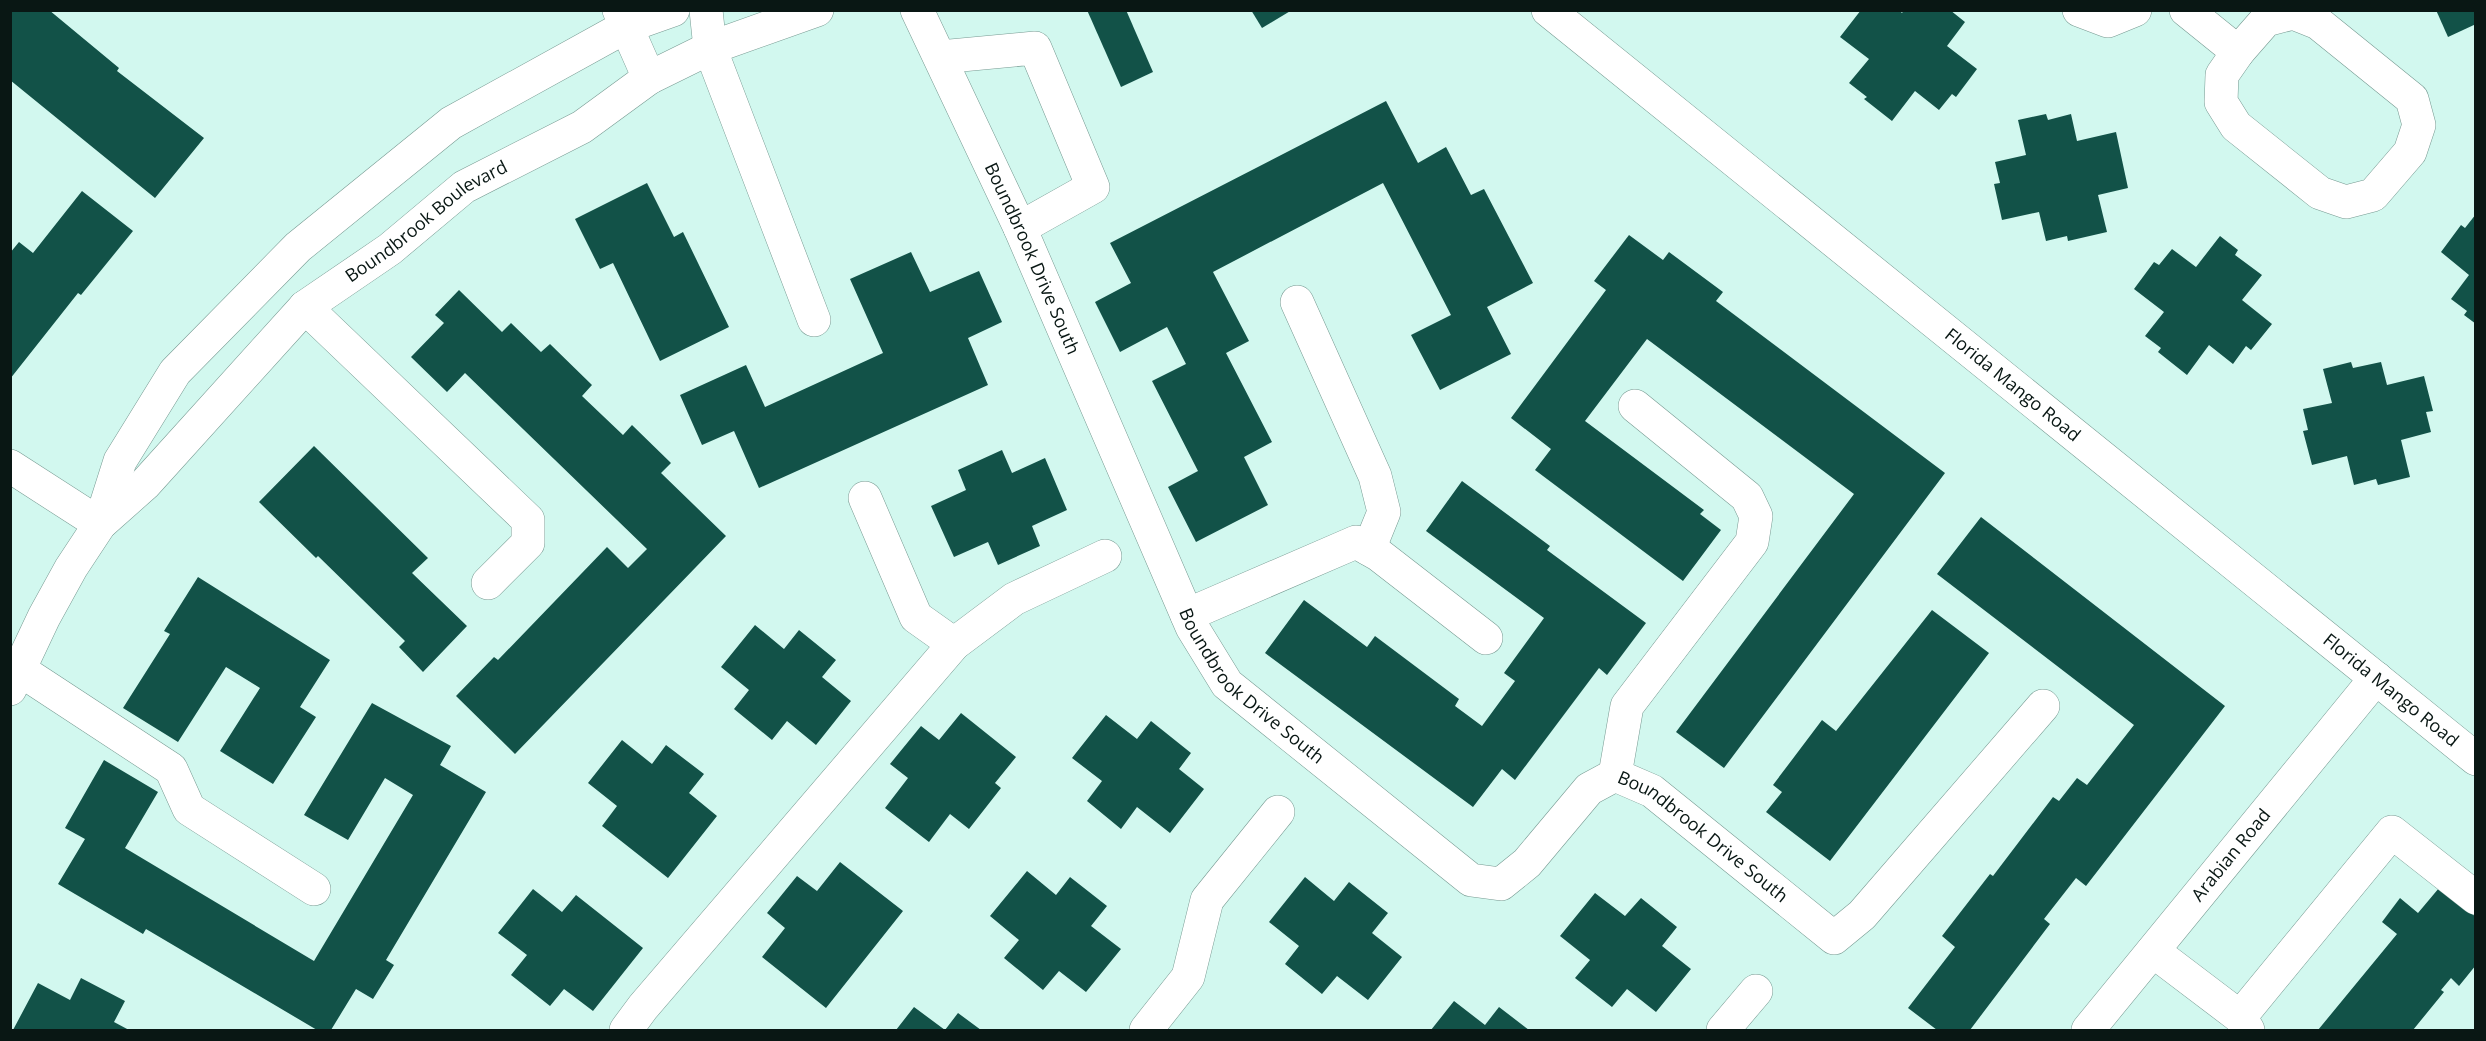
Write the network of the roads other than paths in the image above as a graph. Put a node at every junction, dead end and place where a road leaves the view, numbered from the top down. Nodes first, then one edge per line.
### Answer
1 (673, 10) edge
2 (706, 10) edge
3 (817, 10) edge
4 (917, 10) edge
5 (1548, 10) edge
6 (2079, 10) edge
7 (2135, 10) edge
8 (2186, 10) edge
9 (622, 19) edge
10 (710, 48) junction
11 (2238, 52) junction
12 (940, 57) junction
13 (649, 78) junction
14 (1020, 228) junction
15 (1297, 302) dead end
16 (305, 307) junction
17 (814, 320) dead end
18 (1635, 406) dead end
19 (10, 466) edge
20 (865, 498) dead end
21 (100, 524) junction
22 (1369, 549) junction
23 (1105, 556) dead end
24 (488, 583) dead end
25 (1187, 615) junction
26 (1486, 638) dead end
27 (954, 644) junction
28 (2376, 678) junction
29 (15, 679) edge
30 (2043, 706) dead end
31 (2475, 759) edge
32 (1615, 775) junction
33 (1278, 812) dead end
34 (314, 889) dead end
35 (2475, 898) edge
36 (2153, 951) junction
37 (1756, 991) dead end
38 (2244, 1024) edge
39 (626, 1030) edge
40 (1146, 1030) edge
41 (1723, 1030) edge
42 (2088, 1030) edge

1 - 9 street, Boundbrook Boulevard
2 - 10 street
3 - 10 street, Boundbrook Boulevard
4 - 12 street, Boundbrook Drive South
5 - 28 street, Florida Mango Road
6 - 7 street
8 - 11 street
9 - 13 street
9 - 21 street, Boundbrook Boulevard
10 - 13 street, Boundbrook Boulevard
10 - 17 street
11 - 11 street
12 - 14 street, Boundbrook Drive South
12 - 14 street
13 - 16 street, Boundbrook Boulevard
14 - 25 street, Boundbrook Drive South
15 - 22 street
16 - 21 street, Boundbrook Boulevard
16 - 24 street
18 - 32 street
19 - 21 street
20 - 27 street
21 - 29 street, Boundbrook Boulevard
22 - 25 street
22 - 26 street
23 - 27 street
25 - 32 street, Boundbrook Drive South
27 - 39 street
28 - 31 street, Florida Mango Road
28 - 36 street, Arabian Road
29 - 34 street
30 - 32 street, Boundbrook Drive South
33 - 40 street
35 - 38 street
36 - 38 street
36 - 42 street, Arabian Road
37 - 41 street

